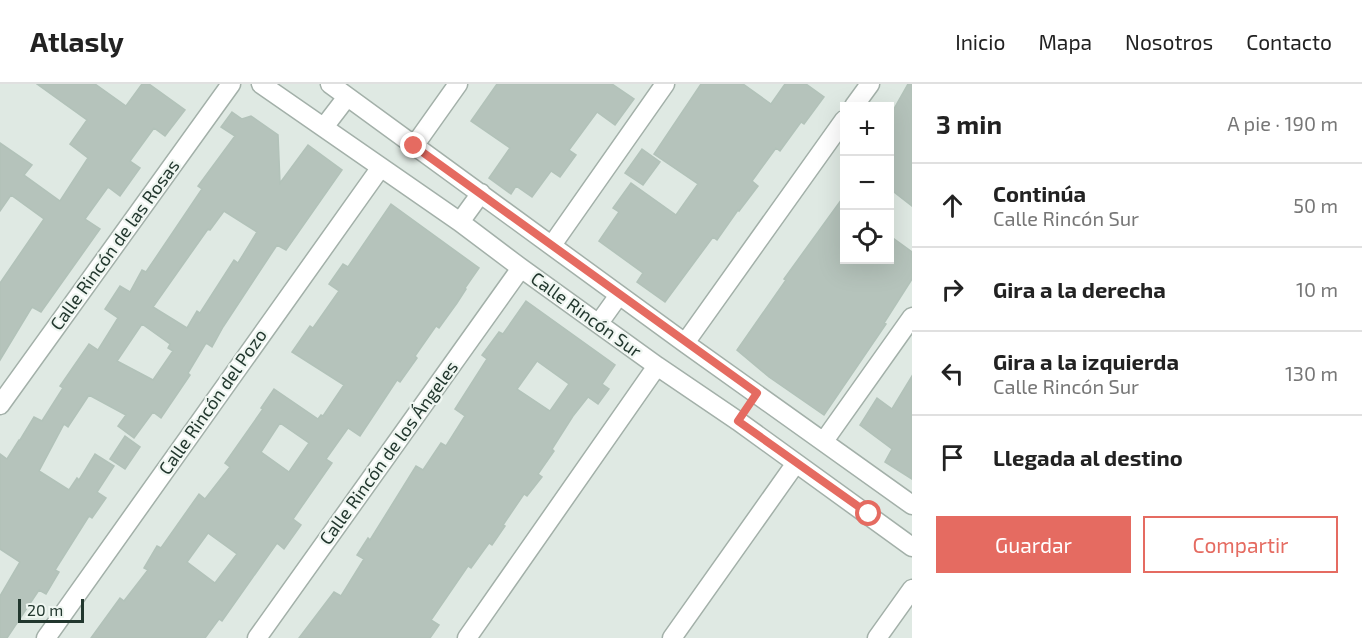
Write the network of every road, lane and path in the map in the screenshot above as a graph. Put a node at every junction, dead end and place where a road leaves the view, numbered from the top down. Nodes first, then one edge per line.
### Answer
1 (231, 84) edge
2 (261, 84) edge
3 (330, 84) edge
4 (459, 84) edge
5 (665, 84) edge
6 (870, 84) edge
7 (347, 97) junction
8 (857, 102) edge
9 (840, 126) edge
10 (324, 128) junction
11 (414, 146) junction
12 (381, 167) junction
13 (481, 192) junction
14 (460, 222) junction
15 (552, 245) junction
16 (521, 268) junction
17 (619, 295) junction
18 (912, 317) edge
19 (599, 323) junction
20 (685, 343) junction
21 (657, 366) junction
22 (757, 393) junction
23 (0, 405) edge
24 (738, 421) junction
25 (824, 441) junction
26 (796, 463) junction
27 (887, 488) junction
28 (912, 505) edge
29 (869, 514) junction
30 (912, 547) edge
31 (912, 589) edge
32 (46, 638) edge
33 (257, 638) edge
34 (467, 638) edge
35 (672, 638) edge
36 (877, 638) edge

1 - 23 street, Calle Rincón de las Rosas
2 - 10 street, Calle Rincón Sur
3 - 7 street, Calle Rincón Sur
4 - 11 street
5 - 15 street
6 - 8 street
7 - 10 street
7 - 11 street, Calle Rincón Sur
9 - 20 street
10 - 12 street, Calle Rincón Sur
11 - 13 street, Calle Rincón Sur
12 - 14 street, Calle Rincón Sur
12 - 32 street, Calle Rincón del Pozo
13 - 14 street
13 - 15 street, Calle Rincón Sur
14 - 16 street, Calle Rincón Sur
15 - 17 street, Calle Rincón Sur
16 - 19 street, Calle Rincón Sur
16 - 33 street, Calle Rincón de los Ángeles
17 - 19 street
17 - 20 street, Calle Rincón Sur
18 - 25 street
19 - 21 street, Calle Rincón Sur
20 - 22 street, Calle Rincón Sur
21 - 24 street, Calle Rincón Sur
21 - 34 street
22 - 24 street
22 - 25 street, Calle Rincón Sur
24 - 26 street, Calle Rincón Sur
25 - 27 street, Calle Rincón Sur
26 - 29 street, Calle Rincón Sur
26 - 35 street
27 - 28 street, Calle Rincón Sur
27 - 29 street
29 - 30 street, Calle Rincón Sur
31 - 36 street

